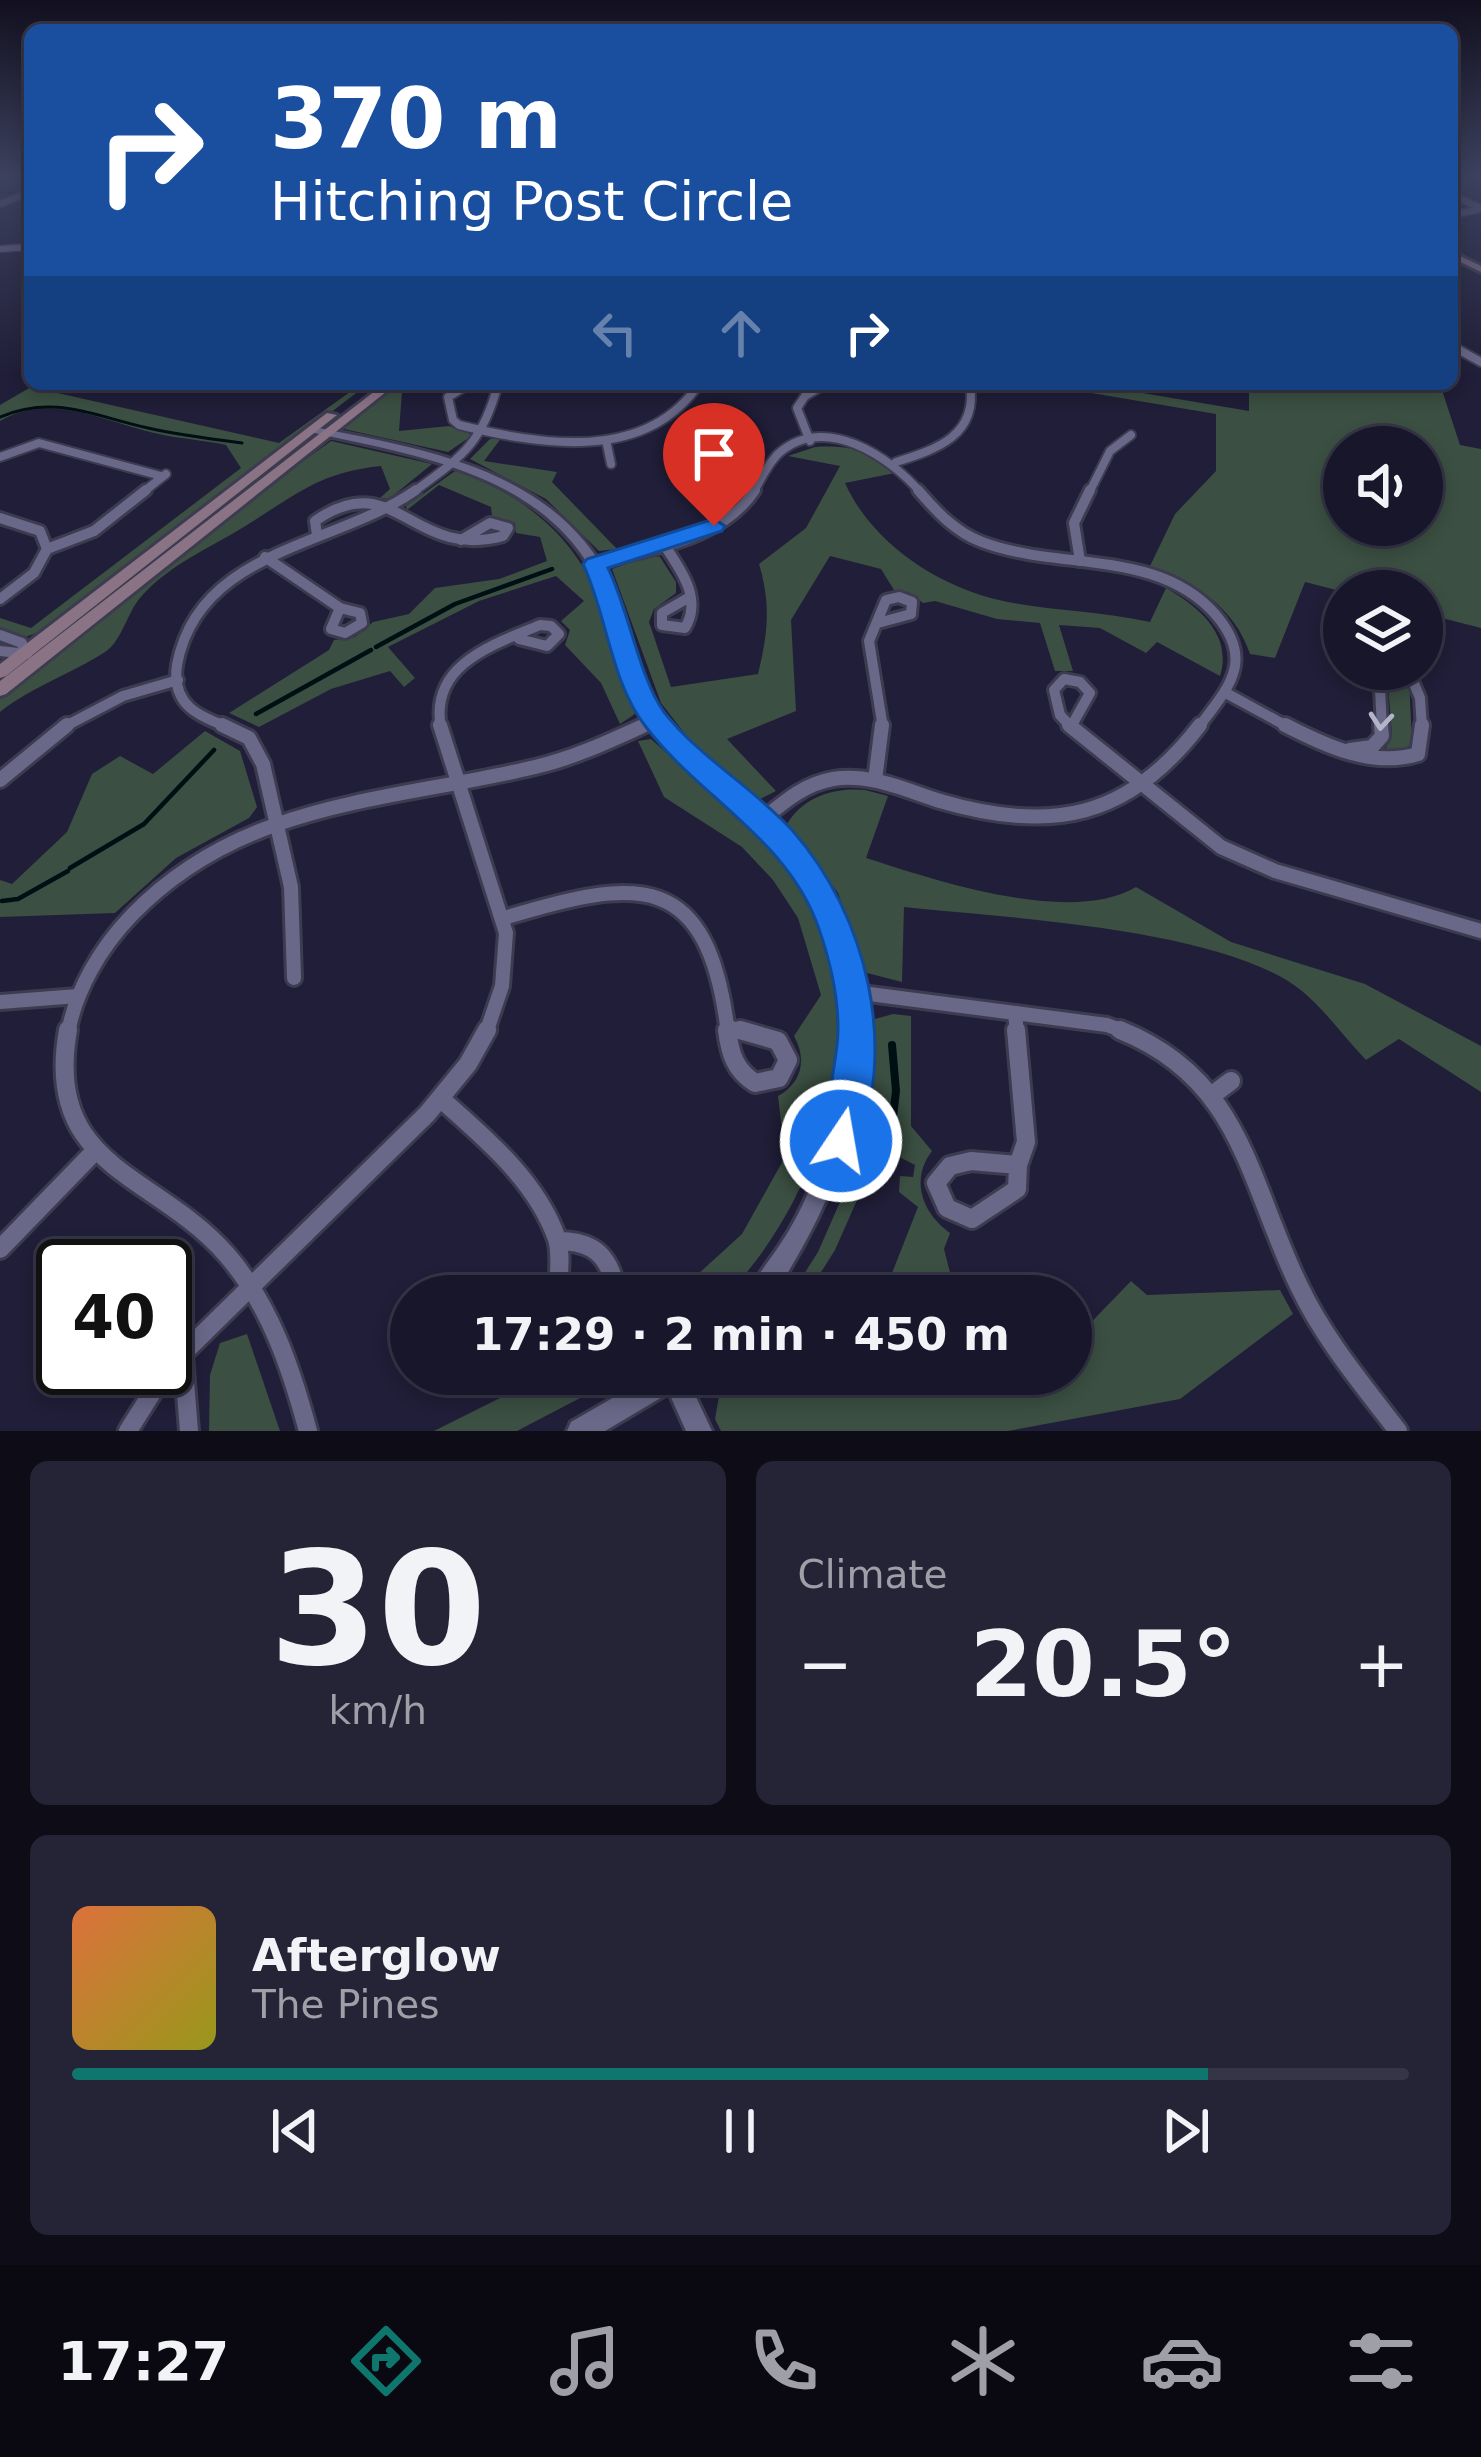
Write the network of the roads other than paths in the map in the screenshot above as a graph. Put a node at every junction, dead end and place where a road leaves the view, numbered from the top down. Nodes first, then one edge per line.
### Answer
1 (366, 390) edge
2 (382, 390) edge
3 (459, 390) edge
4 (496, 390) edge
5 (694, 390) edge
6 (815, 390) edge
7 (971, 390) edge
8 (485, 430) junction
9 (319, 431) junction
10 (1131, 435) dead end
11 (606, 440) junction
12 (811, 441) junction
13 (0, 457) edge
14 (452, 461) junction
15 (896, 462) junction
16 (611, 464) dead end
17 (386, 510) junction
18 (0, 518) edge
19 (317, 535) junction
20 (461, 540) dead end
21 (663, 543) junction
22 (47, 549) junction
23 (265, 556) junction
24 (1080, 561) junction
25 (595, 564) junction
26 (688, 598) dead end
27 (0, 599) edge
28 (340, 608) dead end
29 (878, 623) dead end
30 (0, 635) edge
31 (519, 638) dead end
32 (0, 651) edge
33 (32, 656) junction
34 (0, 672) edge
35 (178, 680) junction
36 (0, 690) edge
37 (1380, 690) edge
38 (1418, 690) edge
39 (1226, 693) junction
40 (655, 720) junction
41 (1072, 725) dead end
42 (1349, 750) junction
43 (0, 780) edge
44 (875, 780) junction
45 (460, 783) junction
46 (1142, 787) junction
47 (276, 819) junction
48 (762, 820) junction
49 (504, 918) junction
50 (1481, 931) edge
51 (294, 978) dead end
52 (854, 992) junction
53 (78, 996) junction
54 (0, 1002) edge
55 (1016, 1013) junction
56 (728, 1027) dead end
57 (441, 1099) junction
58 (94, 1153) junction
59 (1018, 1165) junction
60 (558, 1241) junction
61 (0, 1249) edge
62 (558, 1275) edge
63 (612, 1275) edge
64 (773, 1275) edge
65 (250, 1283) junction
66 (192, 1347) edge
67 (148, 1395) edge
68 (186, 1395) edge
69 (643, 1395) edge
70 (684, 1395) edge
71 (128, 1431) edge
72 (189, 1431) edge
73 (308, 1431) edge
74 (580, 1431) edge
75 (699, 1431) edge
76 (1398, 1431) edge

1 - 9 main road
2 - 9 main road
3 - 8 street
4 - 8 street
5 - 11 street
6 - 12 street
7 - 15 street
8 - 11 street
8 - 14 street
9 - 14 street
9 - 33 main road
10 - 24 street
11 - 16 street
12 - 15 street
12 - 21 street
13 - 22 street
14 - 17 street
14 - 25 street
15 - 24 street
17 - 19 street
17 - 19 street
17 - 20 street
18 - 22 street
19 - 23 street
21 - 25 street
21 - 26 street
22 - 27 street
23 - 28 street
23 - 35 street
24 - 39 street
25 - 40 street
29 - 44 street
30 - 33 street
31 - 45 street
32 - 33 street
33 - 34 main road
33 - 36 main road
35 - 43 street
35 - 47 street
37 -> 42 street
38 - 42 street
39 - 42 street
39 - 46 street
40 - 45 street
40 - 48 street
41 - 46 street
44 - 46 street
44 - 48 street
45 - 47 street
45 - 49 street
46 - 50 street
47 - 51 street
47 - 53 street
48 - 52 street
49 - 56 street
49 - 57 street
52 - 55 street
52 - 64 street
53 - 54 street
53 - 58 street
55 - 59 street
55 - 76 street
57 - 60 street
57 - 65 street
58 - 61 street
58 - 65 street
59 - 59 street
60 - 62 street
60 - 63 street
65 - 66 street
65 - 73 street
67 - 71 street
68 - 72 street
69 - 74 street
70 - 75 street

